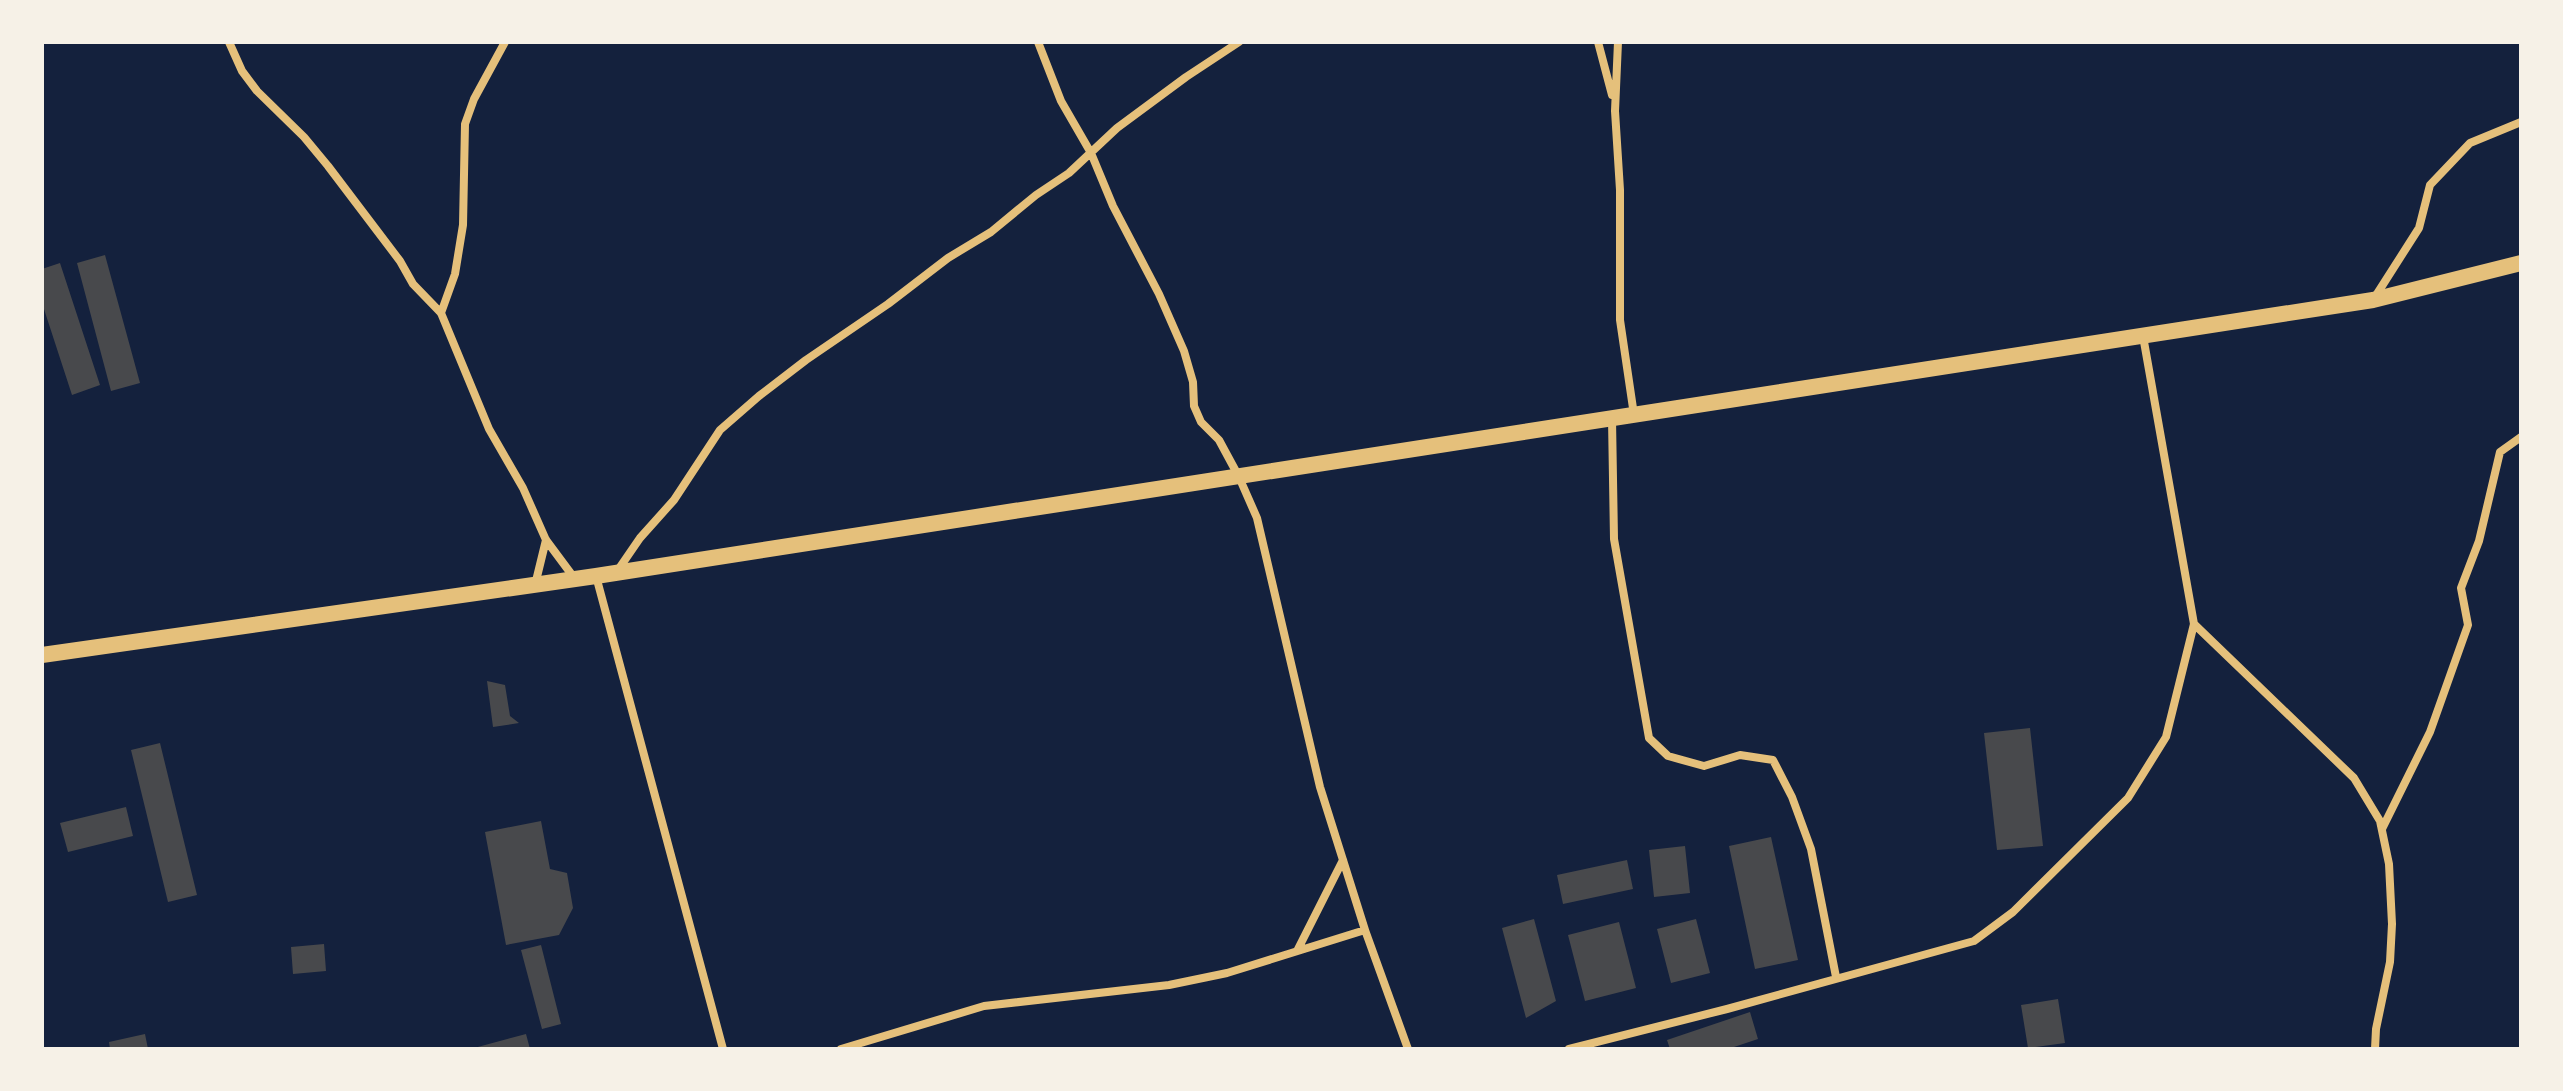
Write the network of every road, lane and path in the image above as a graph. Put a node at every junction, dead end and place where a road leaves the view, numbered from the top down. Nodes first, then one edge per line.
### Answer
1 (229, 42) edge
2 (505, 42) edge
3 (1038, 42) edge
4 (1239, 42) edge
5 (1598, 42) edge
6 (1618, 42) edge
7 (1615, 111) junction
8 (2521, 122) edge
9 (1091, 153) junction
10 (2521, 263) edge
11 (2373, 300) junction
12 (441, 313) junction
13 (2143, 336) junction
14 (1634, 415) junction
15 (1612, 419) junction
16 (2521, 437) edge
17 (1239, 477) junction
18 (546, 540) junction
19 (616, 573) junction
20 (596, 576) junction
21 (575, 579) junction
22 (535, 585) junction
23 (2194, 624) junction
24 (42, 655) edge
25 (2382, 829) junction
26 (1343, 860) junction
27 (1365, 930) junction
28 (1297, 951) junction
29 (1836, 977) junction
30 (723, 1049) edge
31 (841, 1049) edge
32 (1408, 1049) edge
33 (1569, 1049) edge
34 (2375, 1049) edge

1 - 12 street
2 - 12 street
3 - 9 street
4 - 9 street
5 - 7 street
6 - 7 street
7 - 14 street
8 - 11 street
9 - 17 street
9 - 19 street
10 - 11 highway
11 - 13 highway
12 - 18 street
13 - 14 highway
13 - 23 street
14 - 15 highway
15 - 17 highway
15 - 29 street
16 - 25 street
17 - 19 highway
17 - 26 street
18 - 21 street
18 - 22 street
19 - 20 highway
20 - 21 highway
20 - 30 street
21 - 22 highway
22 - 24 highway
23 - 25 street
23 - 29 street
25 - 34 street
26 - 27 street
26 - 28 street
27 - 28 street
27 - 32 street
28 - 31 street
29 - 33 street

